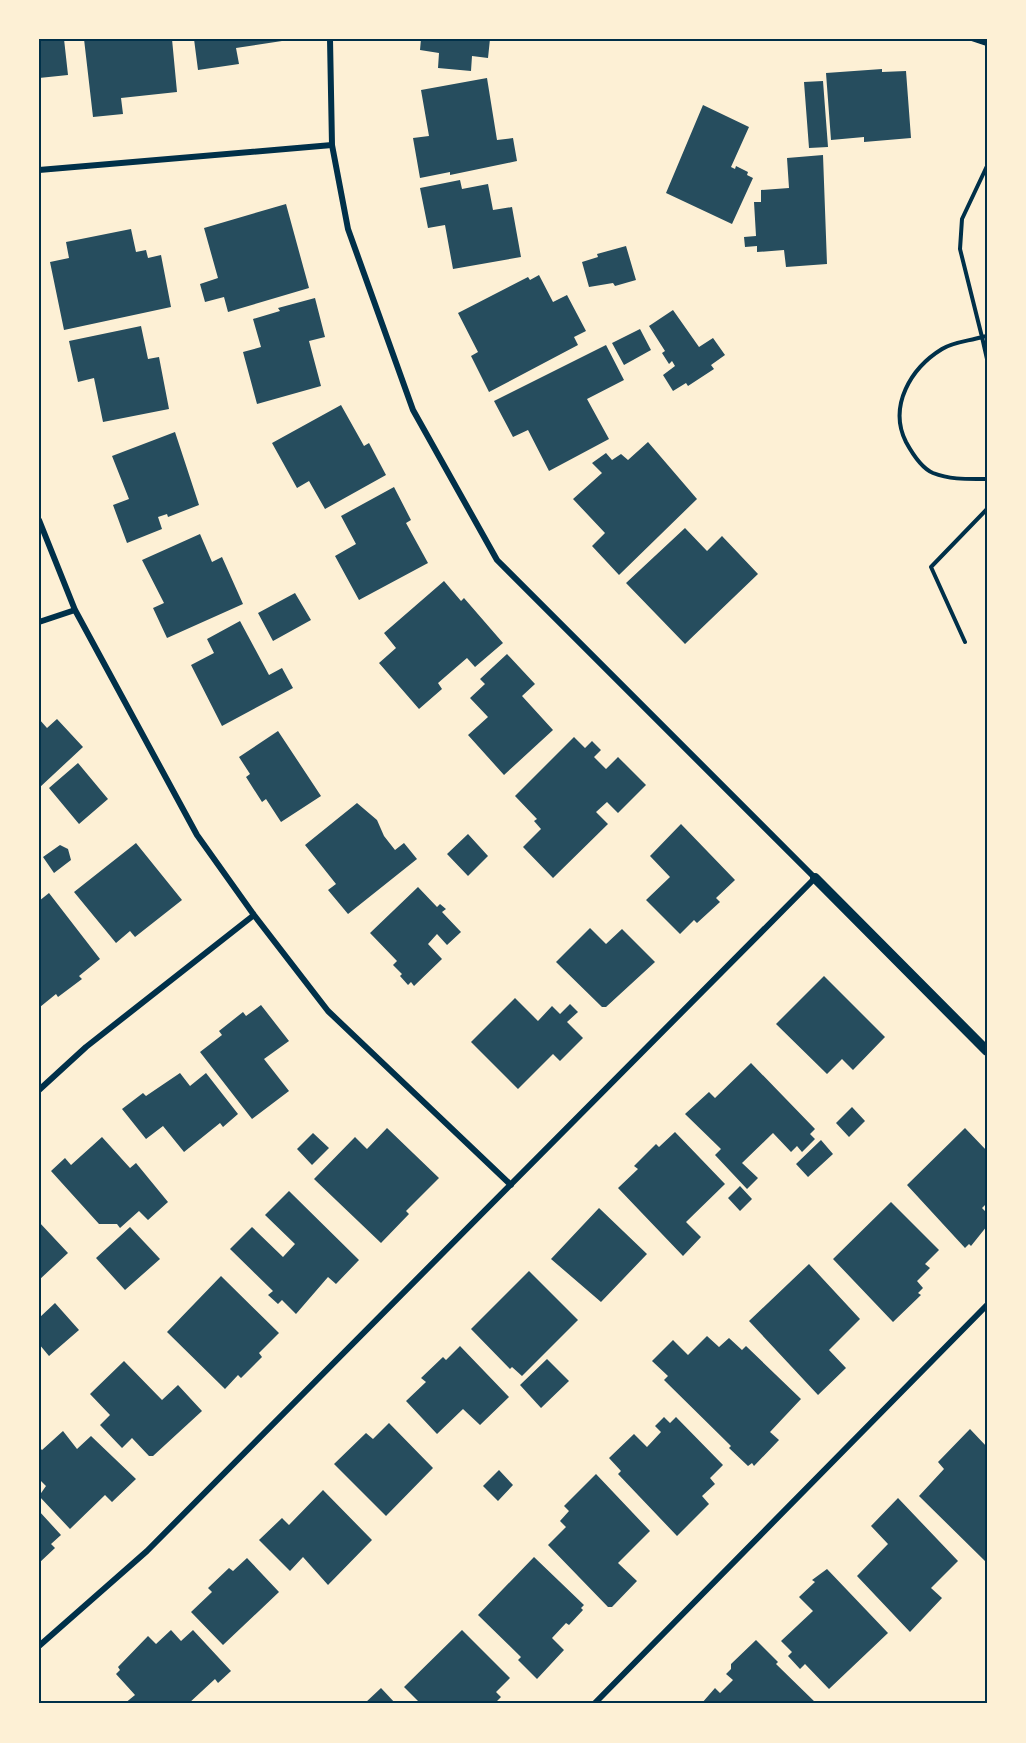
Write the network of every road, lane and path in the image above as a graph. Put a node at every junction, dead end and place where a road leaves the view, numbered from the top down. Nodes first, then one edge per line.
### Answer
1 (330, 39) edge
2 (972, 39) edge
3 (987, 44) edge
4 (332, 145) junction
5 (987, 166) edge
6 (39, 170) edge
7 (984, 337) edge
8 (987, 359) edge
9 (987, 479) edge
10 (987, 509) edge
11 (39, 520) edge
12 (75, 610) junction
13 (39, 622) edge
14 (965, 642) dead end
15 (815, 878) junction
16 (254, 915) junction
17 (987, 1051) edge
18 (39, 1090) edge
19 (511, 1185) junction
20 (987, 1305) edge
21 (39, 1646) edge
22 (594, 1704) edge

1 - 4 street
2 - 3 path
4 - 6 street
4 - 15 street
5 - 7 path
7 - 8 path
7 - 9 path
10 - 14 path
11 - 12 street
12 - 13 street
12 - 16 street
15 - 17 street
15 - 19 street
16 - 18 street
16 - 19 street
19 - 21 street
20 - 22 street

